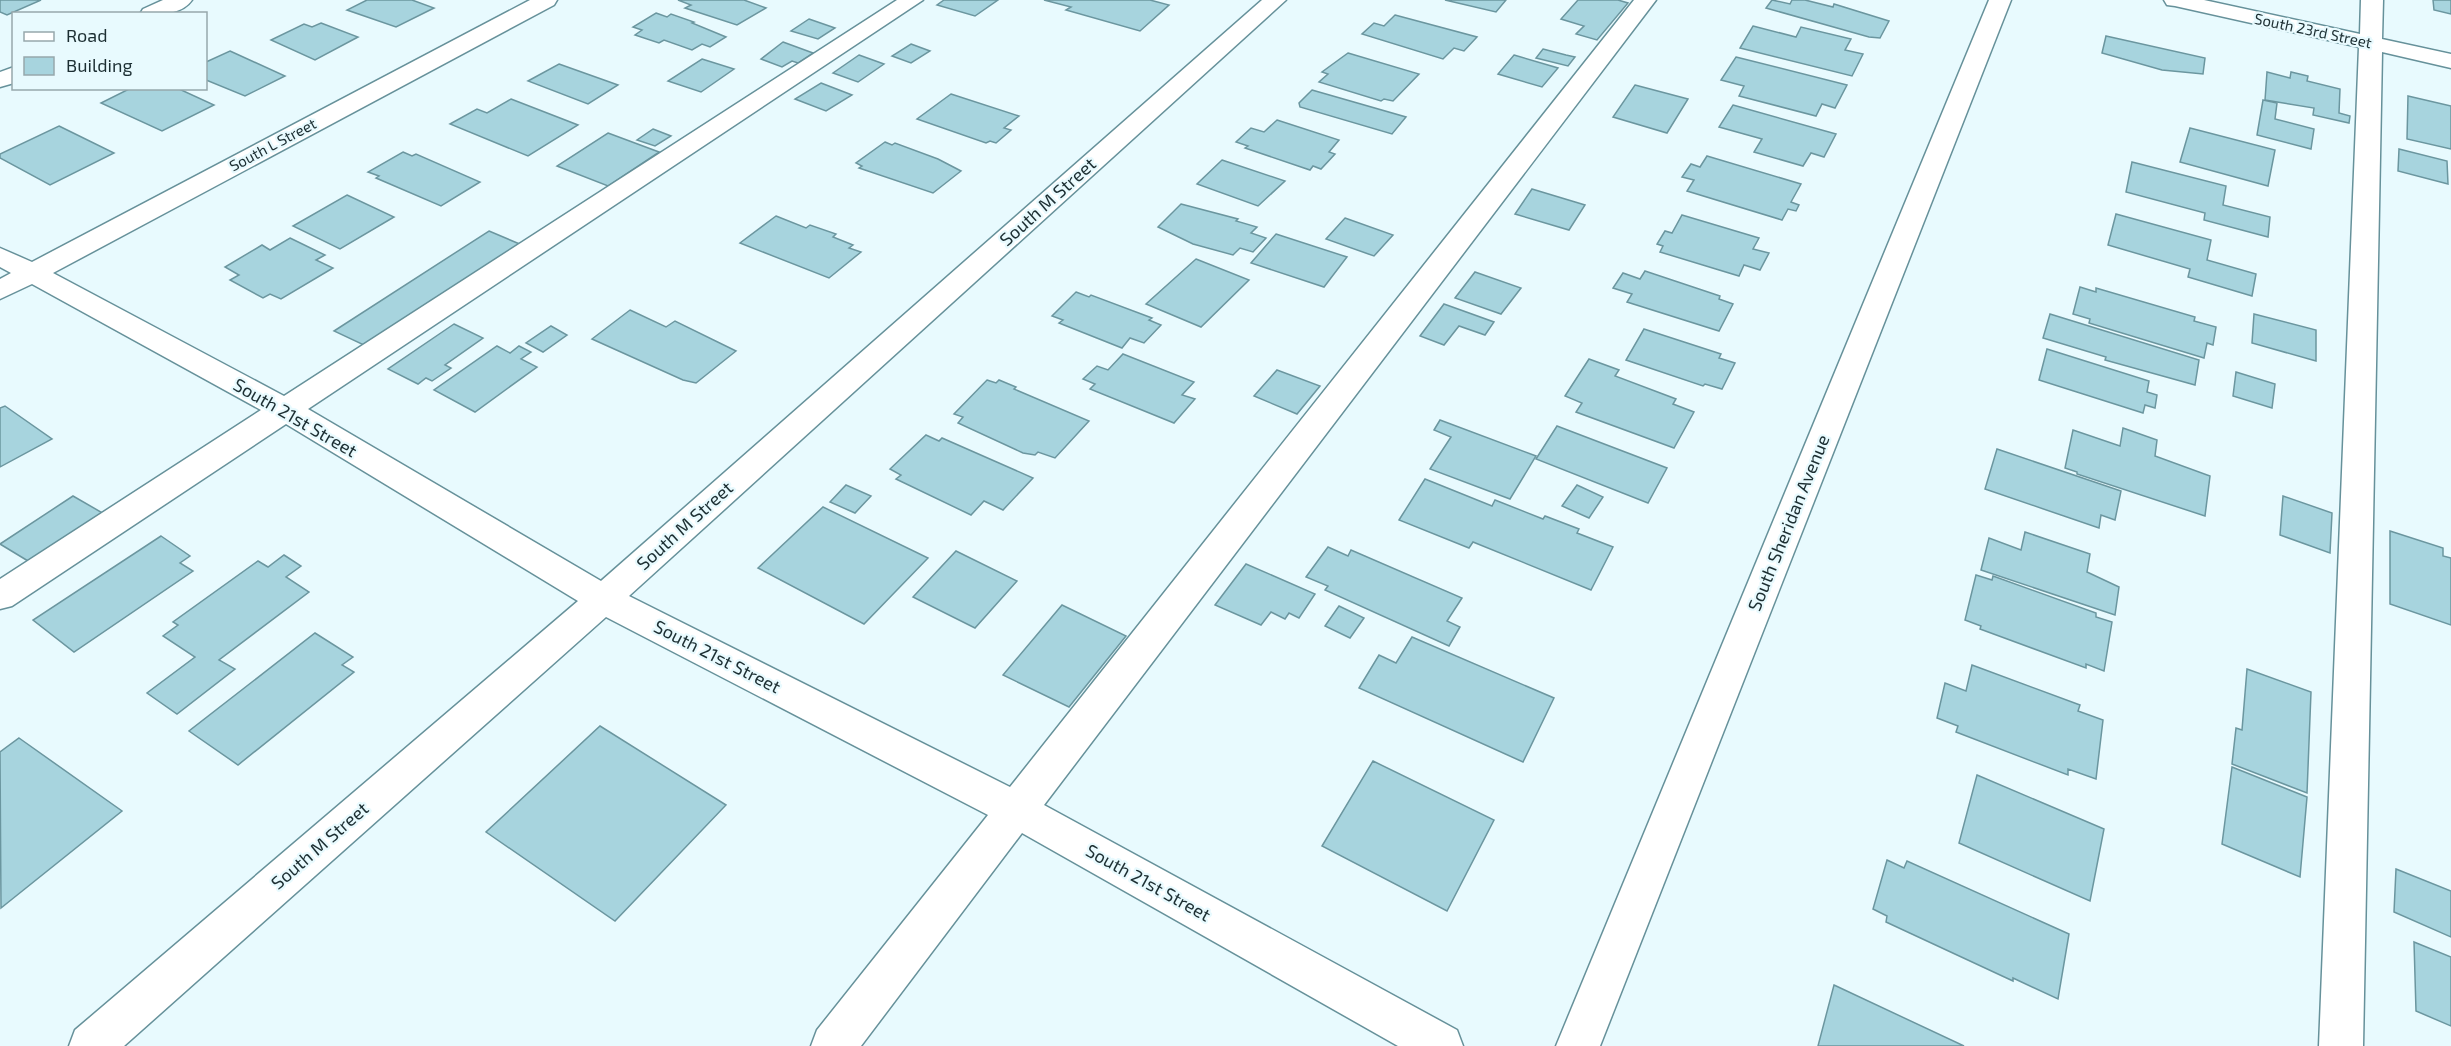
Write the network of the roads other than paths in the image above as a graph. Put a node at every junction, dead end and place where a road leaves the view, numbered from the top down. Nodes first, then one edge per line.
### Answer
1 (181, 0) edge
2 (546, 0) edge
3 (912, 0) edge
4 (1275, 0) edge
5 (1645, 0) edge
6 (2000, 0) edge
7 (2175, 0) edge
8 (2372, 0) edge
9 (155, 12) edge
10 (2372, 44) junction
11 (2451, 61) edge
12 (0, 256) edge
13 (32, 274) junction
14 (0, 290) edge
15 (284, 409) junction
16 (0, 596) edge
17 (603, 599) junction
18 (1015, 809) junction
19 (91, 1046) edge
20 (833, 1046) edge
21 (1441, 1046) edge
22 (1578, 1046) edge
23 (2341, 1046) edge

1 - 9 street
2 - 13 street, South L Street
3 - 15 street
4 - 17 street, South M Street
5 - 18 street
6 - 22 street, South Sheridan Avenue
7 - 10 street, South 23rd Street
8 - 10 street
10 - 11 street, South 23rd Street
10 - 23 street
12 - 13 street, South 21st Street
13 - 14 street, South L Street
13 - 15 street, South 21st Street
15 - 16 street
15 - 17 street, South 21st Street
17 - 18 street, South 21st Street
17 - 19 street, South M Street
18 - 20 street
18 - 21 street, South 21st Street

